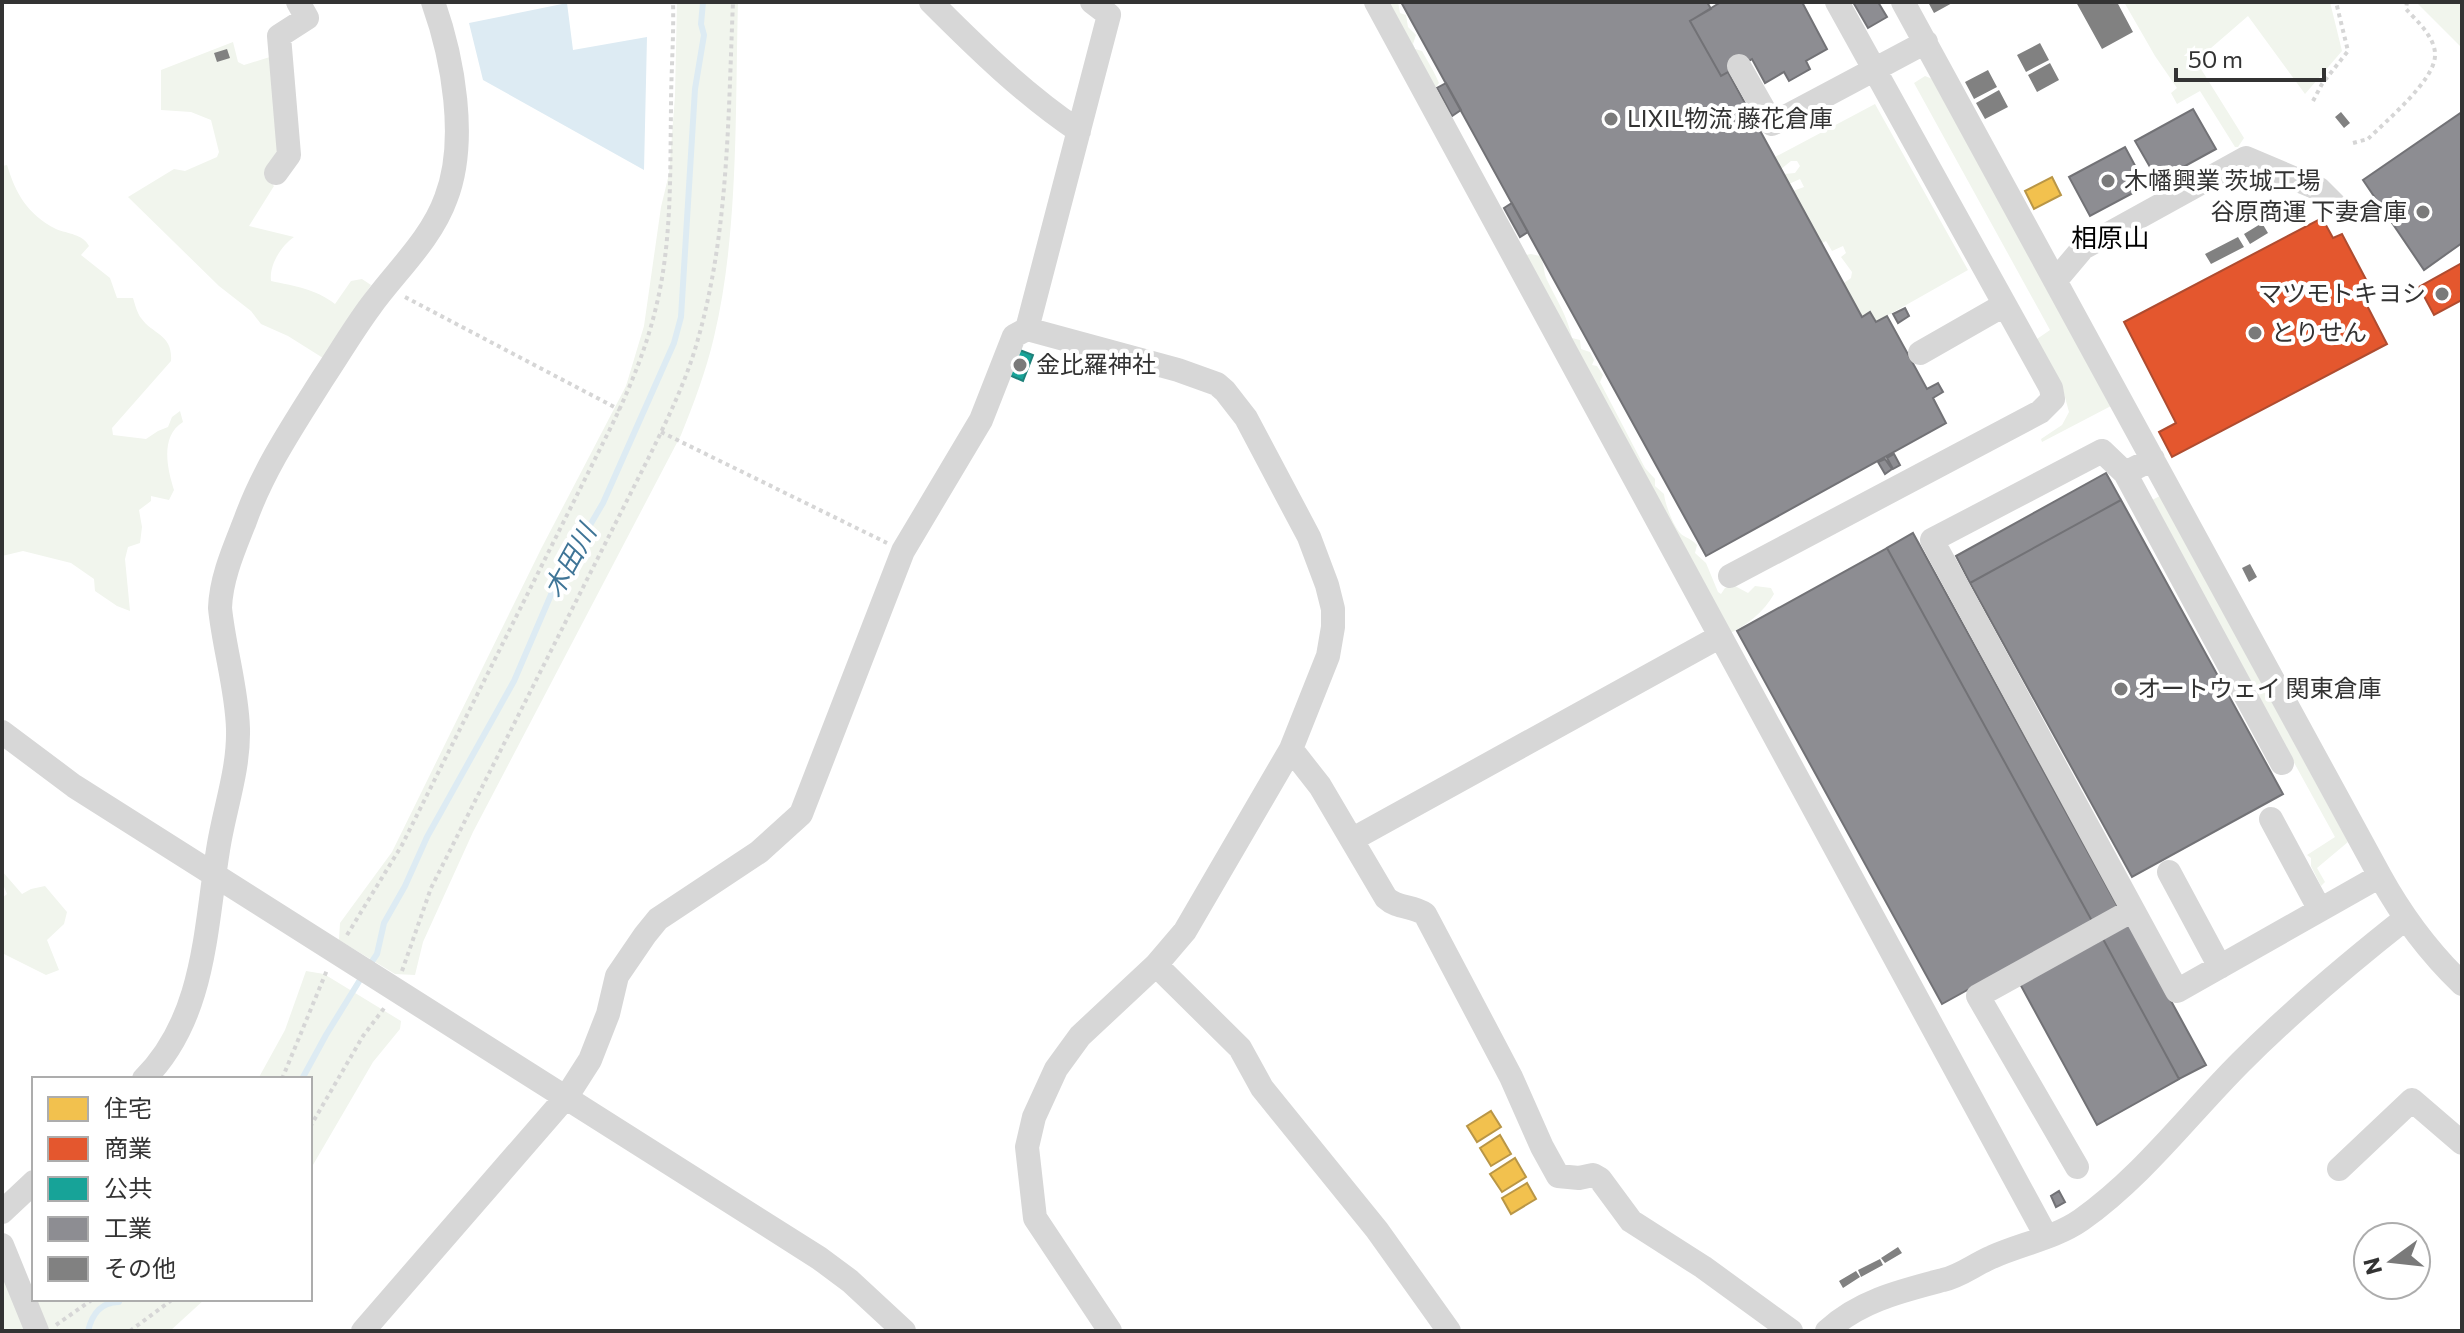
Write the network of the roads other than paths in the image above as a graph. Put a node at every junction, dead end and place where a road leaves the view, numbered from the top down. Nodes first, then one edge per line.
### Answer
1 (298, 2) edge
2 (433, 2) edge
3 (931, 2) edge
4 (1092, 2) edge
5 (1376, 2) edge
6 (1837, 2) edge
7 (1903, 2) edge
8 (1926, 42) junction
9 (1739, 66) dead end
10 (1874, 70) junction
11 (1079, 131) junction
12 (276, 173) dead end
13 (2336, 206) dead end
14 (2056, 280) junction
15 (2004, 305) junction
16 (1027, 329) junction
17 (1920, 353) dead end
18 (2153, 459) junction
19 (2125, 473) junction
20 (1730, 576) dead end
21 (1719, 637) junction
22 (2, 732) edge
23 (1291, 749) junction
24 (2282, 763) dead end
25 (2271, 819) dead end
26 (1353, 839) junction
27 (2169, 872) dead end
28 (215, 874) junction
29 (2380, 876) junction
30 (2133, 910) junction
31 (2320, 910) junction
32 (2406, 918) junction
33 (1156, 965) junction
34 (2220, 967) junction
35 (2462, 984) edge
36 (146, 1077) edge
37 (567, 1096) junction
38 (2462, 1143) edge
39 (2077, 1167) dead end
40 (2339, 1169) dead end
41 (32, 1184) edge
42 (2, 1212) edge
43 (2046, 1236) junction
44 (2, 1245) edge
45 (37, 1331) edge
46 (363, 1331) edge
47 (904, 1331) edge
48 (1110, 1331) edge
49 (1449, 1331) edge
50 (1791, 1331) edge
51 (1827, 1331) edge

1 - 12 street
2 - 28 street
3 - 11 street
4 - 11 street
5 - 21 street
6 - 10 street
7 - 8 street
8 - 10 street
8 - 14 street
9 - 10 street
10 - 15 street
11 - 16 street
13 - 14 street
14 - 18 street
15 - 17 street
15 - 20 street
16 - 23 street
16 - 37 street
18 - 19 street
18 - 29 street
19 - 24 street
19 - 30 street
21 - 26 street
21 - 43 street
22 - 28 street
23 - 26 street
23 - 33 street
25 - 31 street
26 - 50 street
27 - 34 street
28 - 36 street
28 - 37 street
29 - 31 street
29 - 32 street
30 - 34 street
30 - 39 street
31 - 34 street
32 - 35 street
32 - 43 street
33 - 48 street
33 - 49 street
37 - 46 street
37 - 47 street
38 - 40 street
41 - 42 street
43 - 51 street
44 - 45 street

